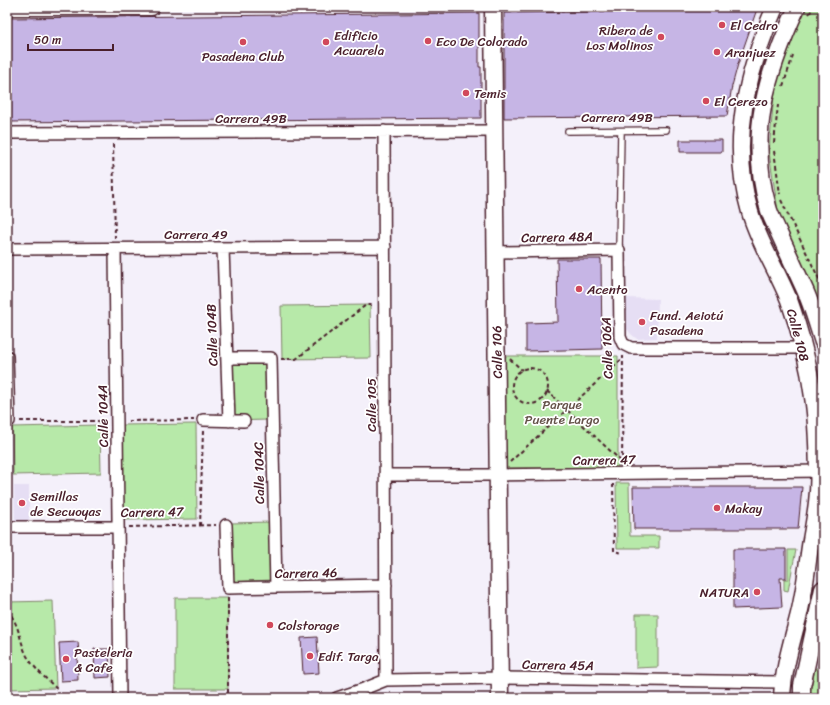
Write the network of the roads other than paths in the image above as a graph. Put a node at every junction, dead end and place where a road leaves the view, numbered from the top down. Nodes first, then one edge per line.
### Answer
1 (7, 7) edge
2 (151, 7) edge
3 (493, 7) edge
4 (776, 7) edge
5 (803, 11) edge
6 (666, 130) dead end
7 (384, 131) junction
8 (494, 131) junction
9 (568, 131) dead end
10 (621, 131) junction
11 (7, 133) edge
12 (385, 247) junction
13 (223, 248) junction
14 (7, 249) edge
15 (115, 249) junction
16 (619, 250) junction
17 (496, 252) junction
18 (823, 342) edge
19 (803, 348) junction
20 (7, 356) edge
21 (227, 358) junction
22 (203, 420) road end
23 (8, 421) edge
24 (229, 421) junction
25 (244, 422) dead end
26 (503, 470) junction
27 (821, 471) edge
28 (385, 475) junction
29 (226, 525) road end
30 (7, 527) edge
31 (118, 527) junction
32 (386, 585) junction
33 (276, 587) junction
34 (823, 589) edge
35 (500, 678) junction
36 (386, 680) junction
37 (782, 682) junction
38 (362, 694) edge
39 (120, 698) edge
40 (337, 698) edge
41 (500, 698) edge
42 (782, 698) edge
43 (802, 698) edge

1 - 2 street
3 - 8 street, Calle 106
4 - 19 street, Calle 108
5 - 18 street, Calle 108
6 - 10 lane, Carrera 49B
7 - 8 street, Carrera 49B
7 - 11 street, Carrera 49B
7 - 12 street, Calle 105
8 - 17 street, Calle 106
9 - 10 lane, Carrera 49B
10 - 16 lane, Calle 106A
12 - 13 street, Carrera 49
12 - 28 street, Calle 105
13 - 15 street, Carrera 49
13 - 21 street, Calle 104B
14 - 15 street, Carrera 49
15 - 31 street, Calle 104A
16 - 17 street, Carrera 48A
16 - 19 street, Calle 106A
17 - 26 street, Calle 106
19 - 27 street, Calle 108
20 - 23 street
21 - 24 street, Calle 104B
21 - 33 street, Calle 104C
22 - 24 street
24 - 25 street
26 - 27 street, Carrera 47
26 - 28 street, Carrera 47
26 - 35 street, Calle 106
27 - 37 street, Calle 108
28 - 32 street, Calle 105
29 - 33 street, Carrera 46
30 - 31 street, Carrera 47
31 - 39 street, Calle 104A
32 - 33 street, Carrera 46
32 - 36 street, Calle 105
34 - 43 street
35 - 36 street, Carrera 45A
35 - 37 street, Carrera 45A
35 - 41 street, Calle 106
36 - 38 street, Carrera 45A
37 - 42 street, Calle 108
38 - 40 street, Carrera 45A

